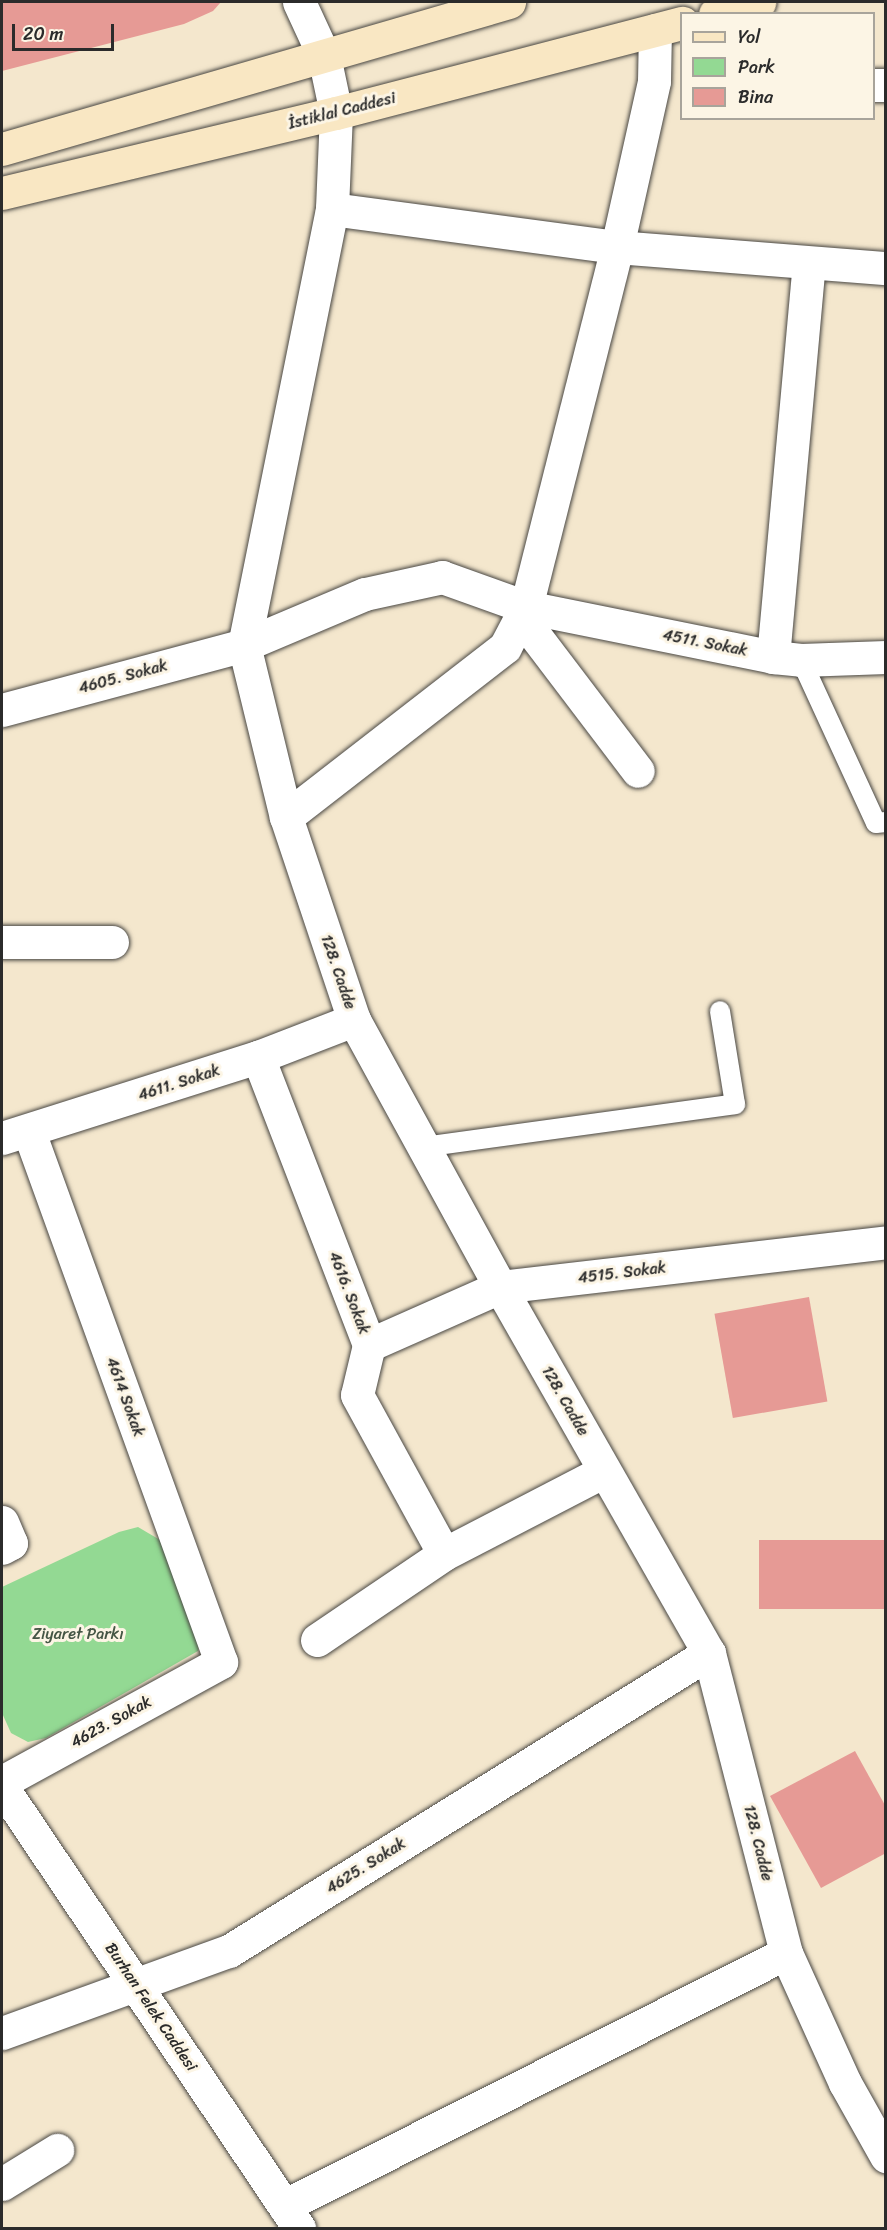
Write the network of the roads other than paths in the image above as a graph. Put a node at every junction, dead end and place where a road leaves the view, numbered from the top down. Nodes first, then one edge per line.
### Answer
1 (299, 2) edge
2 (509, 2) edge
3 (759, 2) edge
4 (722, 12) edge
5 (668, 26) edge
6 (324, 56) junction
7 (668, 81) edge
8 (336, 113) junction
9 (2, 149) edge
10 (2, 193) edge
11 (332, 209) junction
12 (617, 247) junction
13 (809, 265) junction
14 (885, 268) edge
15 (523, 612) junction
16 (244, 645) junction
17 (885, 657) edge
18 (787, 658) junction
19 (2, 710) edge
20 (638, 771) dead end
21 (286, 817) junction
22 (885, 822) edge
23 (2, 942) edge
24 (112, 942) dead end
25 (720, 1011) dead end
26 (354, 1020) junction
27 (258, 1058) junction
28 (15, 1135) edge
29 (423, 1147) junction
30 (885, 1242) edge
31 (500, 1287) junction
32 (369, 1346) junction
33 (604, 1471) junction
34 (2, 1522) edge
35 (2, 1548) edge
36 (444, 1554) junction
37 (317, 1640) dead end
38 (709, 1653) junction
39 (221, 1662) joint
40 (2, 1782) edge
41 (2, 1787) edge
42 (786, 1953) junction
43 (137, 1985) junction
44 (2, 2033) edge
45 (57, 2150) dead end
46 (885, 2156) edge
47 (2, 2184) edge
48 (291, 2217) edge

1 - 6 street
2 - 6 main road
3 - 4 main road
5 - 7 street
5 - 8 main road, İstiklal Caddesi
6 - 8 street
6 - 9 main road
7 - 12 street
8 - 10 main road, İstiklal Caddesi
8 - 11 street
11 - 12 street
11 - 16 street
12 - 13 street
12 - 15 street
13 - 14 street
13 - 18 street
15 - 16 street, 4511. Sokak
15 - 18 street, 4511. Sokak
15 - 20 street
15 - 21 street
16 - 19 street, 4605. Sokak
16 - 21 street, 128. Cadde
17 - 18 street, 4511. Sokak
18 - 22 lane
21 - 26 street, 128. Cadde
23 - 24 street
25 - 29 lane
26 - 27 street, 4611. Sokak
26 - 29 street, 128. Cadde
27 - 28 street, 4611. Sokak
27 - 32 street, 4616. Sokak
28 - 39 street, 4614 Sokak
29 - 31 street, 128. Cadde
30 - 31 street, 4515. Sokak
31 - 32 street, 4515. Sokak
31 - 33 street, 128. Cadde
32 - 36 street, 4616. Sokak
33 - 36 street
33 - 38 street, 128. Cadde
34 - 35 street
36 - 37 street
38 - 42 street, 128. Cadde
38 - 43 street, 4625. Sokak
39 - 40 street, 4623. Sokak
41 - 43 street, Burhan Felek Caddesi
42 - 46 street, 128. Cadde
42 - 48 street
43 - 44 street, 4625. Sokak
43 - 48 street, Burhan Felek Caddesi
45 - 47 street

